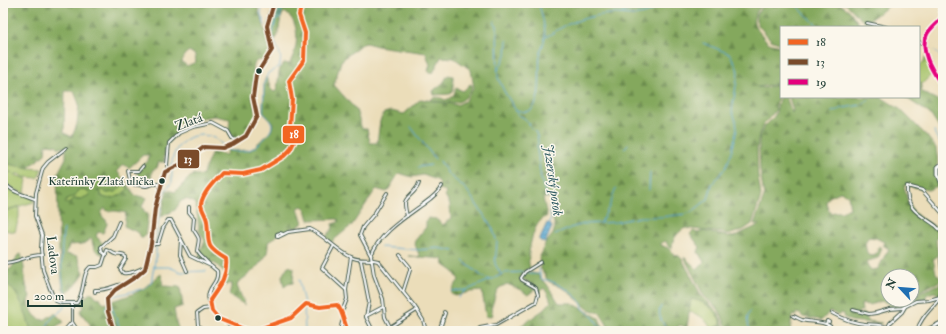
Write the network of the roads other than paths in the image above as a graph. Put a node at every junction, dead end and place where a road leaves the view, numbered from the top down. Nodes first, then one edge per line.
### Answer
1 (274, 3) edge
2 (302, 3) edge
3 (940, 3) edge
4 (942, 16) edge
5 (867, 23) dead end
6 (881, 26) edge
7 (920, 42) edge
8 (925, 44) junction
9 (943, 87) edge
10 (238, 142) junction
11 (66, 148) dead end
12 (943, 163) edge
13 (143, 166) dead end
14 (171, 168) junction
15 (3, 178) edge
16 (419, 183) dead end
17 (161, 184) junction
18 (442, 186) dead end
19 (943, 188) edge
20 (387, 193) dead end
21 (35, 199) junction
22 (189, 207) dead end
23 (943, 214) edge
24 (407, 216) junction
25 (119, 222) dead end
26 (284, 234) dead end
27 (943, 235) edge
28 (182, 239) junction
29 (153, 244) junction
30 (333, 246) junction
31 (943, 246) edge
32 (42, 255) junction
33 (106, 255) junction
34 (400, 255) dead end
35 (371, 256) junction
36 (351, 257) junction
37 (372, 260) junction
38 (361, 261) junction
39 (3, 263) edge
40 (539, 263) dead end
41 (146, 265) junction
42 (212, 266) junction
43 (187, 271) dead end
44 (943, 280) edge
45 (124, 284) junction
46 (943, 287) edge
47 (346, 290) junction
48 (95, 292) dead end
49 (403, 292) junction
50 (940, 297) junction
51 (943, 299) edge
52 (920, 301) edge
53 (72, 304) junction
54 (210, 306) junction
55 (384, 307) junction
56 (900, 308) edge
57 (904, 308) edge
58 (417, 310) junction
59 (854, 310) dead end
60 (342, 312) junction
61 (444, 312) dead end
62 (832, 313) dead end
63 (366, 316) junction
64 (793, 316) dead end
65 (343, 318) junction
66 (72, 322) junction
67 (225, 322) junction
68 (943, 322) edge
69 (345, 326) junction
70 (390, 327) junction
71 (887, 327) junction
72 (440, 328) junction
73 (932, 328) junction
74 (341, 329) edge
75 (834, 330) edge
76 (64, 331) edge
77 (78, 331) edge
78 (114, 331) edge
79 (203, 331) edge
80 (236, 331) edge
81 (348, 331) edge
82 (373, 331) edge
83 (392, 331) edge
84 (426, 331) edge
85 (439, 331) edge
86 (451, 331) edge
87 (477, 331) edge
88 (838, 331) edge
89 (886, 331) edge
90 (917, 331) edge
91 (925, 331) edge
92 (934, 331) edge

1 - 10 street
2 - 54 street
3 - 4 street
4 - 8 street
5 - 6 street
7 - 8 street
8 - 9 street
10 - 14 street
10 - 14 street, Zlatá
11 - 21 street, Ladova
12 - 19 street
13 - 17 street
14 - 17 street
15 - 21 street
16 - 24 street
17 - 29 street
18 - 24 street
20 - 35 street
21 - 32 street, Ladova
22 - 42 street
23 - 27 street
24 - 35 street
25 - 33 street
26 - 30 street
28 - 29 street
28 - 42 street
28 - 43 street
29 - 41 street
30 - 36 street
30 - 47 street
31 - 44 street
32 - 39 street
32 - 53 street, Ladova
33 - 41 street
33 - 53 street
34 - 49 street
35 - 37 street
36 - 38 street
36 - 47 street
37 - 38 street
37 - 49 street
37 - 55 street
38 - 63 street
40 - 87 street
41 - 45 street
42 - 54 street
45 - 48 street
45 - 78 street
46 - 50 street
47 - 60 street
49 - 58 street
50 - 51 street
50 - 52 street
50 - 90 street
53 - 66 street
54 - 67 street
54 - 79 street
55 - 63 street
55 - 70 street
56 - 59 street
57 - 71 street
58 - 70 street
58 - 84 street
60 - 65 street
60 - 67 street
61 - 72 street
62 - 71 street
63 - 82 street
64 - 75 street
65 - 69 street
65 - 74 street
66 - 76 street
66 - 77 street
67 - 80 street
68 - 73 street
69 - 74 street
69 - 81 street
70 - 83 street
71 - 89 street
72 - 85 street
72 - 86 street
73 - 91 street
73 - 92 street
75 - 88 street

